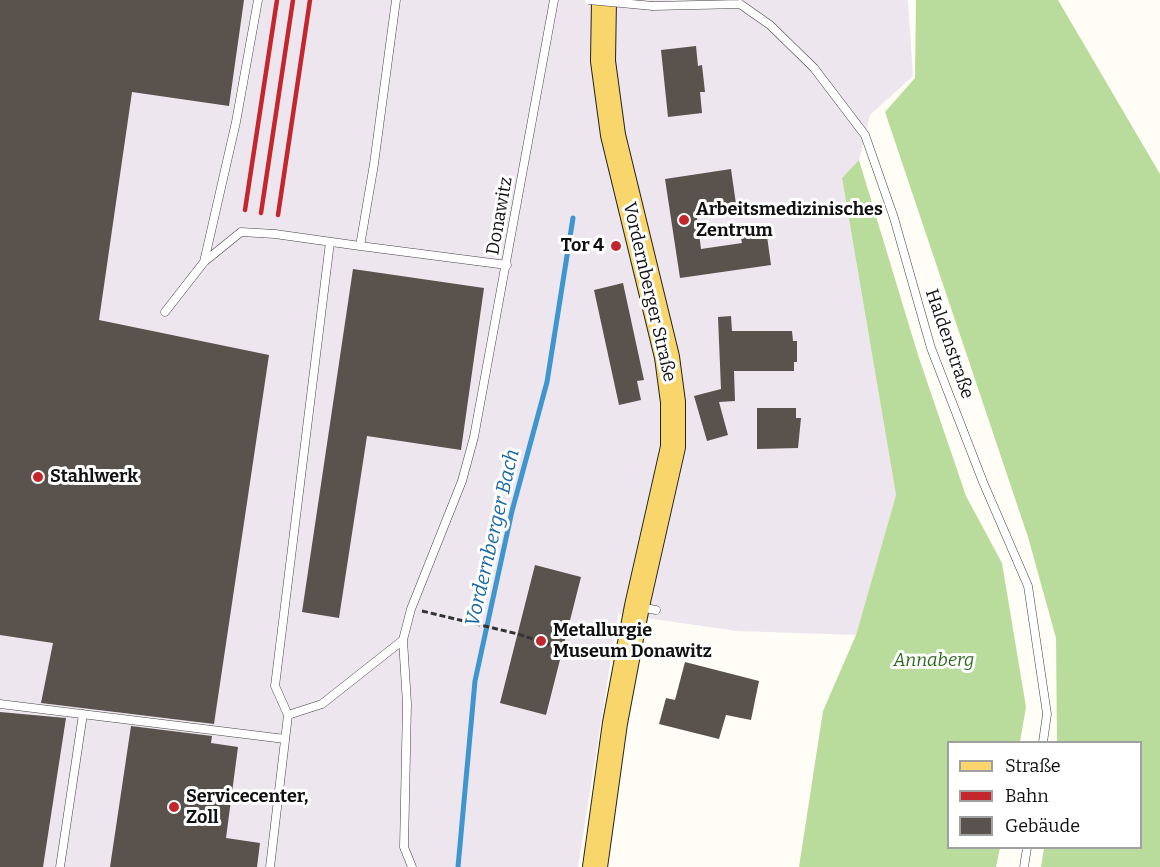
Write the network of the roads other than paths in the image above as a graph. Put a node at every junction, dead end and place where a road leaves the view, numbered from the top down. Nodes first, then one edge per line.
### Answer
1 (258, 0) edge
2 (396, 0) edge
3 (554, 0) edge
4 (589, 0) edge
5 (604, 0) edge
6 (742, 2) edge
7 (330, 242) junction
8 (360, 246) junction
9 (204, 262) junction
10 (507, 265) junction
11 (165, 312) dead end
12 (403, 640) junction
13 (0, 704) edge
14 (84, 714) junction
15 (288, 715) junction
16 (285, 740) junction
17 (1043, 741) edge
18 (1027, 849) edge
19 (60, 867) edge
20 (270, 867) edge
21 (412, 867) edge
22 (595, 867) edge
23 (1024, 867) edge

1 - 9 lane
2 - 8 lane
3 - 10 lane, Donawitz
4 - 6 lane, bridge
5 - 22 main road, Vordernberger Straße
6 - 17 lane, Haldenstraße
7 - 8 lane
7 - 9 lane
7 - 15 lane
8 - 10 lane
9 - 11 lane
10 - 12 lane, Donawitz
12 - 15 lane
12 - 21 lane, Donawitz
13 - 14 lane
14 - 16 lane
14 - 19 lane
15 - 16 lane
16 - 20 lane
18 - 23 lane

